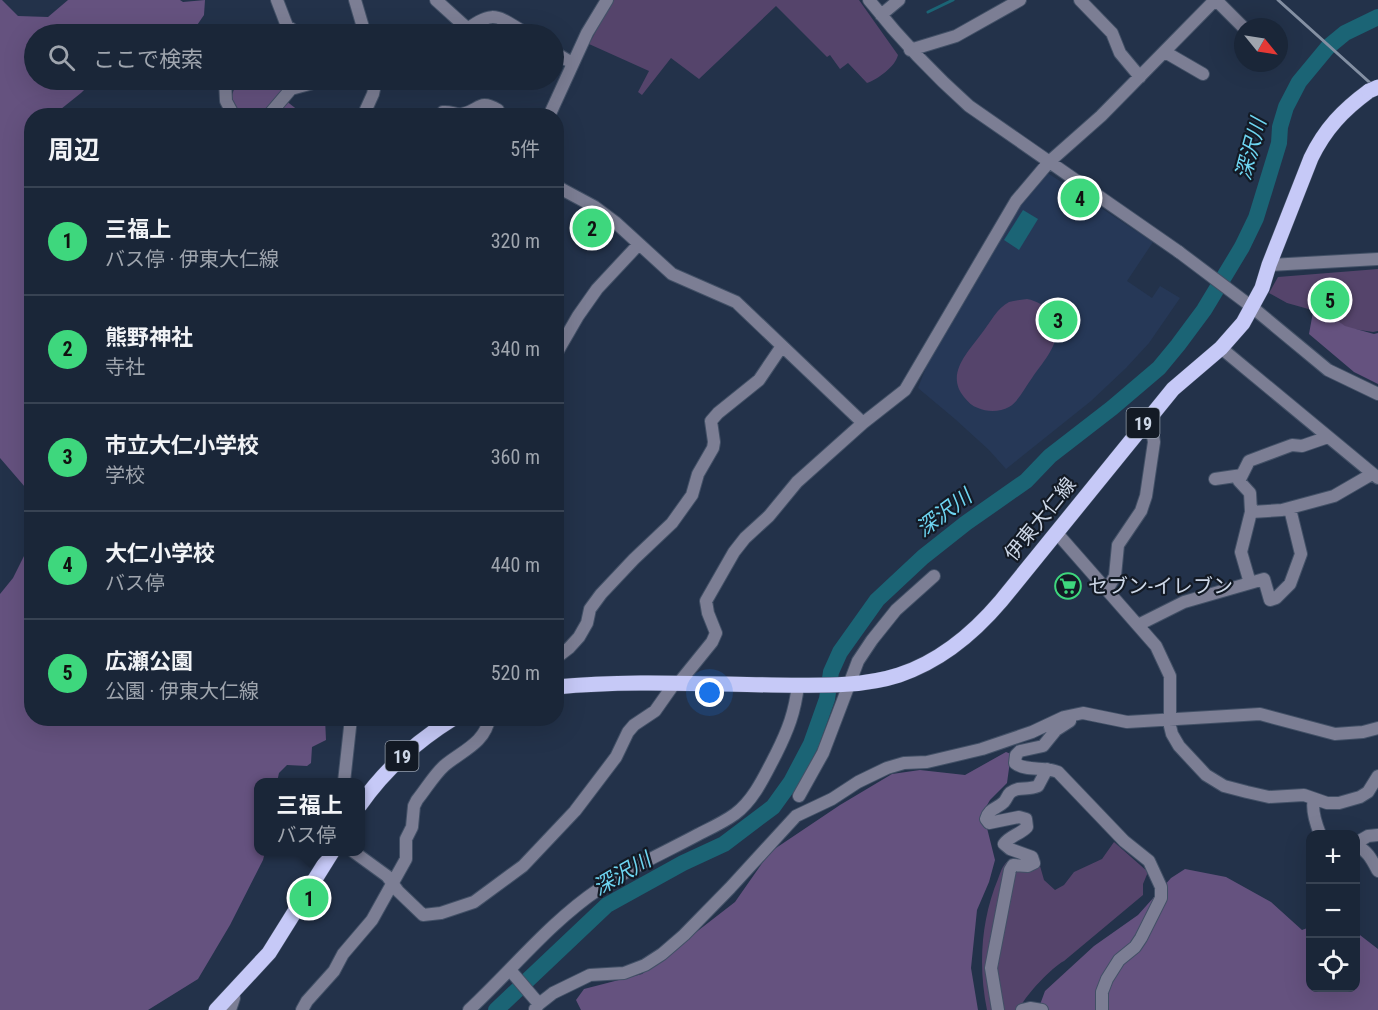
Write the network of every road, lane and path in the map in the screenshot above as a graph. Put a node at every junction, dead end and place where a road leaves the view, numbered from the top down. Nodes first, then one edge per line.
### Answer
1 (277, 0) edge
2 (355, 0) edge
3 (436, 0) edge
4 (607, 0) edge
5 (869, 0) edge
6 (899, 0) edge
7 (1020, 0) edge
8 (1080, 0) edge
9 (1216, 0) edge
10 (881, 15) junction
11 (1234, 18) edge
12 (286, 24) edge
13 (362, 24) edge
14 (457, 24) edge
15 (476, 24) edge
16 (511, 24) edge
17 (910, 50) junction
18 (1165, 52) junction
19 (564, 58) edge
20 (572, 63) junction
21 (1203, 74) dead end
22 (1140, 77) junction
23 (564, 81) edge
24 (1374, 89) edge
25 (225, 90) edge
26 (290, 90) edge
27 (373, 90) edge
28 (560, 90) edge
29 (230, 108) edge
30 (275, 108) edge
31 (366, 108) edge
32 (475, 108) edge
33 (494, 108) edge
34 (552, 108) edge
35 (1049, 162) junction
36 (564, 190) edge
37 (639, 244) junction
38 (1378, 259) edge
39 (1269, 265) junction
40 (1252, 307) junction
41 (564, 340) edge
42 (782, 346) junction
43 (1221, 348) junction
44 (1378, 394) edge
45 (1146, 420) junction
46 (863, 423) junction
47 (1328, 437) junction
48 (1242, 475) junction
49 (1375, 476) edge
50 (1215, 479) dead end
51 (1290, 509) junction
52 (1251, 512) junction
53 (1056, 532) junction
54 (934, 576) dead end
55 (1250, 583) junction
56 (1107, 590) junction
57 (1138, 626) junction
58 (564, 652) edge
59 (847, 683) junction
60 (676, 684) junction
61 (804, 685) junction
62 (564, 687) edge
63 (1083, 713) junction
64 (1170, 721) junction
65 (350, 726) edge
66 (442, 726) edge
67 (487, 726) edge
68 (1378, 728) edge
69 (1047, 769) junction
70 (1378, 776) edge
71 (345, 778) edge
72 (799, 796) dead end
73 (365, 798) edge
74 (1314, 799) junction
75 (1319, 830) edge
76 (1378, 835) edge
77 (1360, 841) edge
78 (1360, 846) edge
79 (330, 856) edge
80 (360, 856) edge
81 (1378, 872) edge
82 (392, 882) junction
83 (512, 972) junction
84 (233, 993) junction
85 (536, 1004) edge
86 (216, 1010) edge
87 (230, 1010) edge
88 (302, 1010) edge
89 (469, 1010) edge
90 (998, 1010) edge
91 (1022, 1010) edge
92 (1042, 1010) edge
93 (1102, 1010) edge

1 - 12 street
2 - 13 street
3 - 14 street
4 - 20 street
5 - 10 street
6 - 10 street
7 - 17 street
8 - 22 street
9 - 11 street
9 - 18 street
10 - 17 street
15 - 16 street
17 - 35 street
18 - 21 street
18 - 22 street
19 - 20 street
20 - 23 street
22 - 35 street
24 - 39 main road, 伊東大仁線 / 19
25 - 29 street
26 - 30 street
27 - 31 street
28 - 34 street
32 - 33 street
35 - 40 street
35 - 46 street
36 - 37 street
37 - 41 street
37 - 42 street
38 - 39 street
39 - 40 main road, 伊東大仁線 / 19
40 - 43 main road, 伊東大仁線 / 19
40 - 44 street
42 - 46 street
42 - 58 street
43 - 45 main road, 伊東大仁線 / 19
43 - 47 street
45 - 53 main road, 伊東大仁線 / 19
45 - 56 street
46 - 60 street
47 - 48 street
47 - 49 street
48 - 50 street
48 - 52 street
49 - 51 street
51 - 52 street
51 - 55 street
52 - 55 street
53 - 56 street
53 - 59 main road, 伊東大仁線 / 19
54 - 59 street
55 - 57 street
56 - 57 street
57 - 64 street
59 - 61 main road, 伊東大仁線 / 19
59 - 72 street
60 - 61 main road, 伊東大仁線 / 19
60 - 62 main road, 伊東大仁線 / 19
60 - 82 street
61 - 83 street
63 - 64 street
63 - 69 street
63 - 85 street
64 - 68 street
64 - 74 street
65 - 71 street
66 - 73 main road, 19
67 - 82 street
69 - 90 street
69 - 93 street
70 - 74 street
74 - 75 street
76 - 77 street
78 - 81 street
79 - 84 main road
80 - 82 street
82 - 88 street
83 - 85 street
83 - 89 street
84 - 86 main road
84 - 87 street
91 - 92 street

